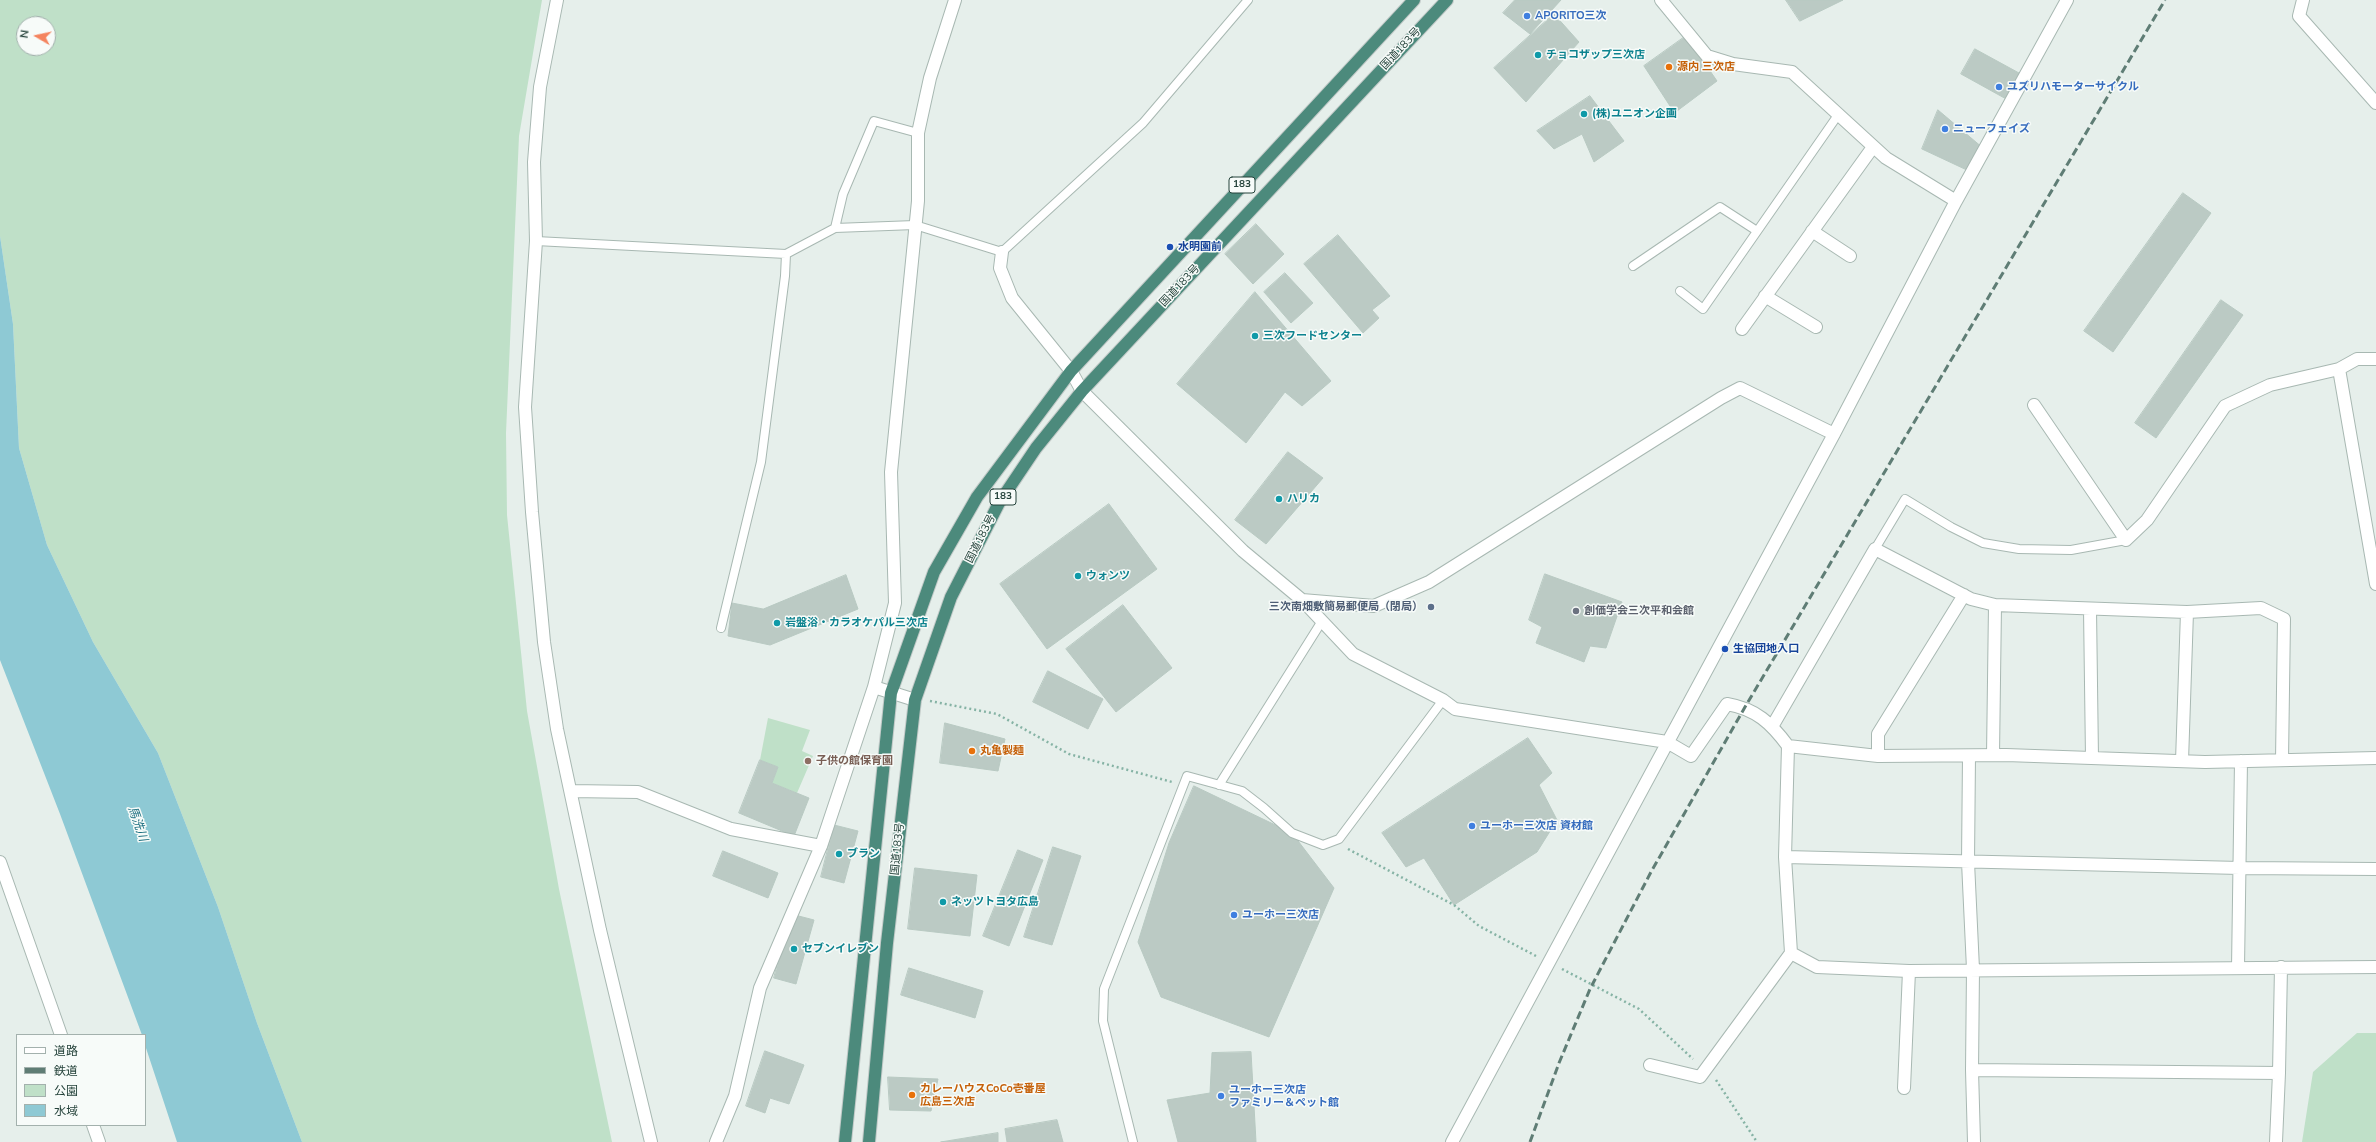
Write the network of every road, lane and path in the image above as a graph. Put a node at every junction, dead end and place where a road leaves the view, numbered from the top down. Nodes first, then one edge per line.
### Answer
1 (557, 0) edge
2 (955, 0) edge
3 (1248, 0) edge
4 (1414, 0) edge
5 (1447, 0) edge
6 (1661, 0) edge
7 (2067, 0) edge
8 (2303, 0) edge
9 (2376, 103) edge
10 (1838, 115) junction
11 (918, 133) junction
12 (1874, 147) junction
13 (1956, 201) junction
14 (915, 225) junction
15 (835, 228) junction
16 (1757, 231) junction
17 (1812, 231) junction
18 (536, 241) junction
19 (1002, 252) junction
20 (786, 254) junction
21 (1850, 256) dead end
22 (1633, 266) dead end
23 (1680, 291) dead end
24 (1765, 296) junction
25 (1816, 327) dead end
26 (1742, 329) dead end
27 (2376, 359) edge
28 (2339, 369) junction
29 (1071, 371) junction
30 (1082, 390) junction
31 (2034, 405) dead end
32 (1834, 434) junction
33 (2126, 540) junction
34 (1875, 549) junction
35 (2376, 584) edge
36 (1964, 595) junction
37 (1302, 600) junction
38 (1995, 606) junction
39 (2090, 609) junction
40 (2187, 612) junction
41 (1322, 621) junction
42 (721, 628) dead end
43 (874, 687) junction
44 (891, 693) junction
45 (916, 700) junction
46 (1443, 700) junction
47 (1773, 725) junction
48 (1667, 742) junction
49 (1788, 746) junction
50 (1878, 756) junction
51 (1969, 756) junction
52 (1993, 756) junction
53 (2092, 758) junction
54 (2376, 758) edge
55 (2282, 760) junction
56 (2182, 761) junction
57 (2241, 761) junction
58 (1184, 784) junction
59 (1219, 785) junction
60 (571, 791) junction
61 (1333, 841) junction
62 (821, 846) junction
63 (1784, 857) junction
64 (0, 862) edge
65 (1968, 862) junction
66 (2240, 868) junction
67 (2376, 869) edge
68 (1792, 953) junction
69 (1549, 962) junction
70 (2281, 967) junction
71 (2376, 967) edge
72 (2238, 968) junction
73 (1973, 970) junction
74 (1909, 971) junction
75 (61, 1034) edge
76 (1650, 1066) dead end
77 (1705, 1070) junction
78 (1972, 1070) junction
79 (2279, 1073) junction
80 (1904, 1088) dead end
81 (93, 1126) edge
82 (99, 1142) edge
83 (651, 1142) edge
84 (716, 1142) edge
85 (845, 1142) edge
86 (869, 1142) edge
87 (1133, 1142) edge
88 (1452, 1142) edge
89 (1758, 1142) edge
90 (1974, 1142) edge
91 (2276, 1142) edge

1 - 18 street
2 - 11 street
3 - 19 lane
4 - 29 highway, 国道183号 / 183
5 - 30 highway, 国道183号 / 183
6 - 10 street
7 - 13 street
8 - 9 street
10 - 12 street
10 - 16 lane
11 - 14 street
11 - 15 lane
12 - 13 street
12 - 17 street
13 - 32 street
14 - 15 lane
14 - 19 lane
14 - 43 street
15 - 20 lane
16 - 22 lane
16 - 23 lane
17 - 21 street
17 - 24 street
18 - 20 lane
18 - 60 street
19 - 29 street
20 - 42 lane
24 - 25 street
24 - 26 street
27 - 28 street
28 - 33 street
28 - 35 street
29 - 30 street
29 - 44 highway, 国道183号 / 183
30 - 37 street
30 - 45 highway, 国道183号 / 183
31 - 33 street
32 - 37 street
32 - 48 street
33 - 34 lane
34 - 36 street
34 - 47 street
36 - 38 street
36 - 50 street
37 - 41 street
38 - 39 street
38 - 52 street
39 - 40 street
39 - 53 street
40 - 55 street
40 - 56 street
41 - 46 street
41 - 59 lane
43 - 44 street
43 - 62 street
44 - 45 street
44 - 85 highway, 国道183号 / 183
45 - 58 path
45 - 86 highway, 国道183号 / 183
46 - 48 street
46 - 61 lane
47 - 48 street
47 - 49 street
48 - 69 street
49 - 50 street
49 - 63 street
50 - 51 street
51 - 52 street
51 - 65 street
52 - 53 street
53 - 56 street
54 - 55 street
55 - 57 street
56 - 57 street
57 - 66 street
58 - 59 lane
58 - 87 lane
59 - 61 lane
60 - 62 street
60 - 83 street
61 - 69 path
62 - 84 street
63 - 65 street
63 - 68 street
64 - 75 street
65 - 66 street
65 - 73 street
66 - 67 street
66 - 72 street
68 - 74 street
68 - 77 street
69 - 77 path
69 - 88 street
70 - 71 street
70 - 72 street
70 - 79 street
72 - 73 street
73 - 74 street
73 - 78 street
74 - 80 street
76 - 77 street
77 - 89 path
78 - 79 street
78 - 90 street
79 - 91 street
81 - 82 street

